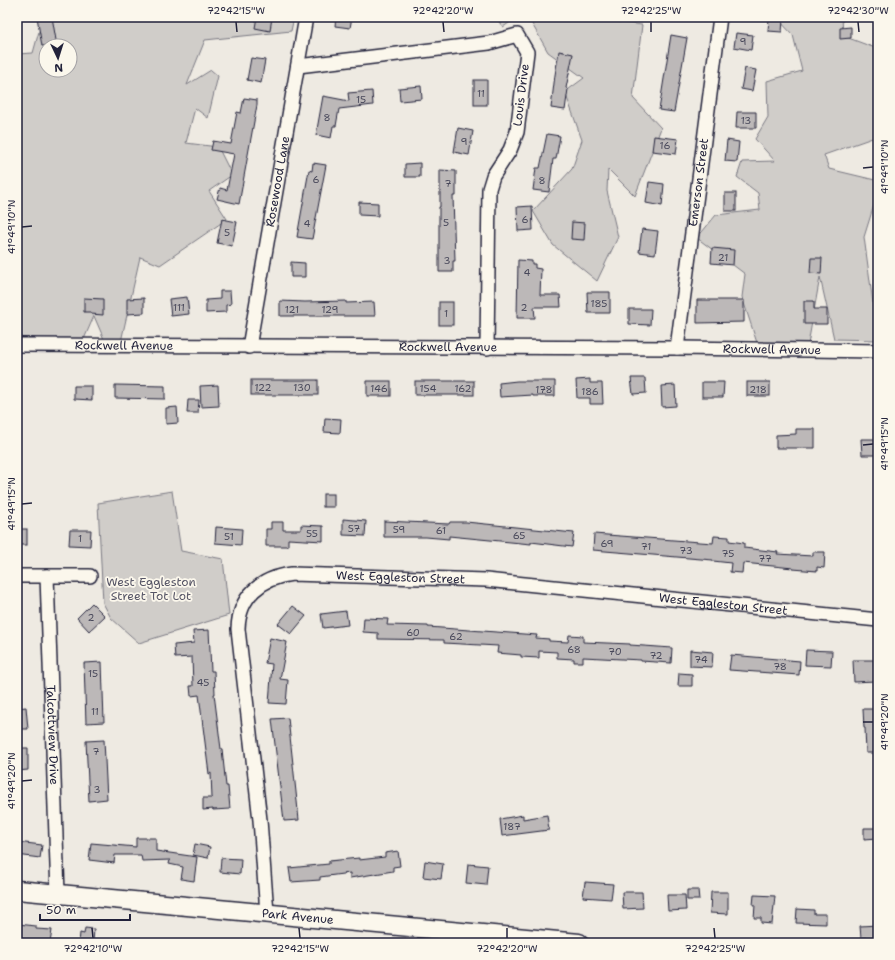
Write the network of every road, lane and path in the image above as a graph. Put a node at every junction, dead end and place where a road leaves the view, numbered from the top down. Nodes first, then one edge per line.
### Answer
1 (306, 17) edge
2 (720, 17) edge
3 (298, 66) junction
4 (17, 345) edge
5 (249, 347) junction
6 (487, 348) junction
7 (677, 348) junction
8 (878, 351) edge
9 (17, 576) edge
10 (46, 576) junction
11 (90, 576) dead end
12 (878, 620) edge
13 (17, 890) edge
14 (58, 894) junction
15 (267, 913) junction
16 (579, 943) edge

1 - 3 street, Rosewood Lane
2 - 7 street, Emerson Street
3 - 5 street, Rosewood Lane
3 - 6 street, Louis Drive
4 - 5 street, Rockwell Avenue
5 - 6 street, Rockwell Avenue
6 - 7 street, Rockwell Avenue
7 - 8 street, Rockwell Avenue
9 - 10 street
10 - 11 street
10 - 14 street, Talcottview Drive
12 - 15 street, West Eggleston Street
13 - 14 street, Park Avenue
14 - 15 street, Park Avenue
15 - 16 street, Park Avenue

